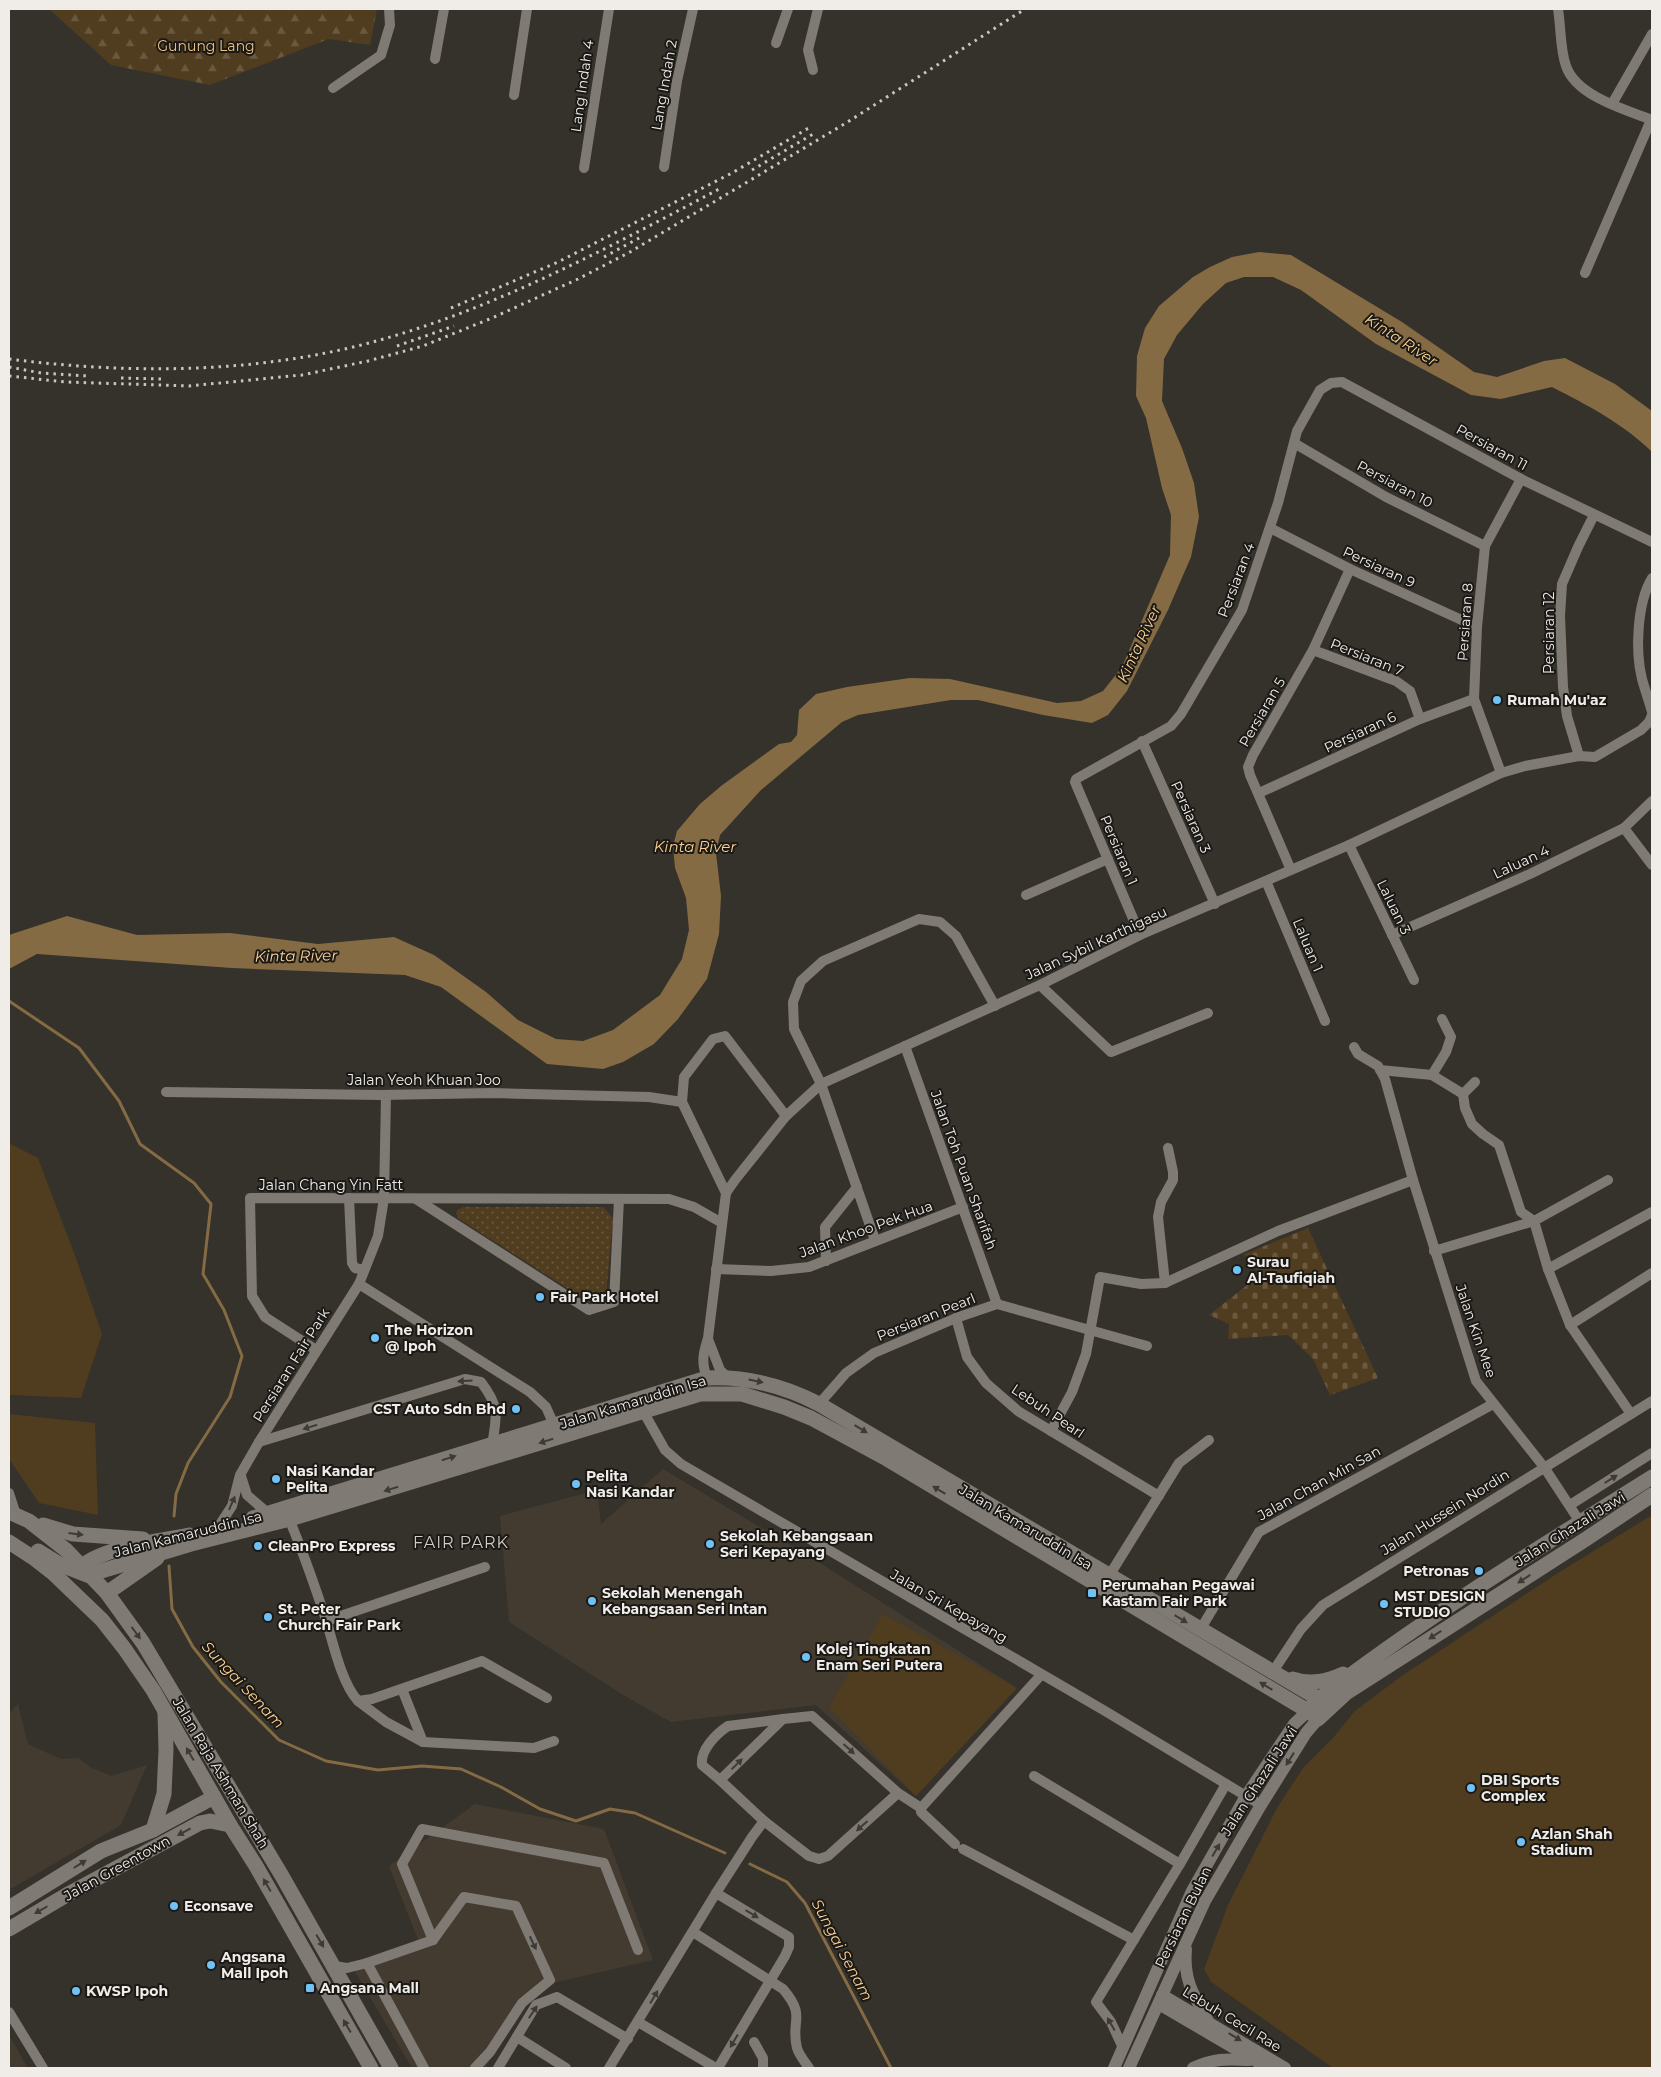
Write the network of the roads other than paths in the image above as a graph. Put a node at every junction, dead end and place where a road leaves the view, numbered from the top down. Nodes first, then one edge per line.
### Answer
1 (389, 9) edge
2 (444, 9) edge
3 (527, 9) edge
4 (609, 9) edge
5 (693, 9) edge
6 (788, 9) edge
7 (818, 9) edge
8 (1558, 9) edge
9 (1652, 34) edge
10 (776, 42) dead end
11 (434, 59) dead end
12 (813, 70) dead end
13 (333, 88) dead end
14 (514, 95) dead end
15 (1612, 104) junction
16 (1652, 120) edge
17 (664, 167) dead end
18 (584, 168) dead end
19 (1586, 273) dead end
20 (1320, 390) joint
21 (1294, 443) junction
22 (1521, 479) junction
23 (1594, 515) junction
24 (1270, 528) junction
25 (1652, 542) edge
26 (1485, 546) junction
27 (1350, 569) junction
28 (1652, 578) edge
29 (1478, 627) junction
30 (1313, 650) junction
31 (1474, 699) junction
32 (1651, 716) edge
33 (1420, 719) junction
34 (1142, 741) junction
35 (1579, 756) junction
36 (1501, 773) junction
37 (1078, 776) joint
38 (1259, 793) junction
39 (1652, 801) edge
40 (1624, 828) junction
41 (1349, 845) junction
42 (1108, 859) junction
43 (1652, 866) edge
44 (1291, 870) junction
45 (1266, 881) junction
46 (1026, 895) dead end
47 (1215, 904) junction
48 (1140, 935) junction
49 (1392, 935) junction
50 (1414, 980) dead end
51 (1040, 985) junction
52 (995, 1006) junction
53 (1208, 1013) dead end
54 (1442, 1019) dead end
55 (1325, 1021) dead end
56 (905, 1046) junction
57 (1354, 1047) dead end
58 (1380, 1070) junction
59 (1432, 1075) junction
60 (1475, 1082) dead end
61 (821, 1084) junction
62 (166, 1092) dead end
63 (1463, 1094) junction
64 (386, 1095) junction
65 (682, 1102) junction
66 (786, 1116) junction
67 (1168, 1148) dead end
68 (1413, 1180) junction
69 (1608, 1180) dead end
70 (857, 1187) junction
71 (726, 1193) junction
72 (349, 1198) junction
73 (384, 1198) junction
74 (416, 1198) junction
75 (619, 1199) junction
76 (963, 1207) junction
77 (1652, 1212) edge
78 (1534, 1221) junction
79 (722, 1223) junction
80 (875, 1240) junction
81 (1434, 1251) junction
82 (826, 1260) junction
83 (716, 1269) junction
84 (364, 1270) junction
85 (1548, 1270) junction
86 (1652, 1273) edge
87 (1165, 1283) junction
88 (359, 1284) junction
89 (997, 1304) junction
90 (956, 1318) junction
91 (1570, 1325) junction
92 (1091, 1330) junction
93 (708, 1338) junction
94 (1147, 1346) dead end
95 (316, 1350) junction
96 (727, 1377) junction
97 (708, 1378) junction
98 (742, 1394) junction
99 (1652, 1401) edge
100 (820, 1404) junction
101 (1493, 1404) junction
102 (640, 1405) junction
103 (784, 1407) junction
104 (1631, 1414) junction
105 (554, 1425) junction
106 (1051, 1431) junction
107 (1209, 1440) dead end
108 (259, 1442) junction
109 (492, 1444) junction
110 (1652, 1453) edge
111 (1544, 1467) junction
112 (240, 1475) junction
113 (1652, 1477) edge
114 (9, 1493) edge
115 (1652, 1494) edge
116 (1159, 1496) junction
117 (1570, 1505) junction
118 (269, 1514) junction
119 (288, 1514) junction
120 (1624, 1514) junction
121 (18, 1516) edge
122 (1580, 1522) junction
123 (217, 1529) junction
124 (9, 1542) edge
125 (165, 1545) junction
126 (1549, 1563) junction
127 (485, 1567) dead end
128 (83, 1571) junction
129 (1109, 1576) junction
130 (1506, 1590) junction
131 (107, 1593) junction
132 (1463, 1596) junction
133 (326, 1621) junction
134 (1200, 1630) junction
135 (1369, 1660) junction
136 (1257, 1663) junction
137 (1274, 1670) junction
138 (1041, 1675) junction
139 (402, 1688) junction
140 (153, 1690) junction
141 (547, 1698) dead end
142 (358, 1701) junction
143 (1324, 1703) junction
144 (165, 1711) junction
145 (1313, 1715) junction
146 (783, 1719) junction
147 (554, 1741) dead end
148 (423, 1742) junction
149 (1034, 1776) dead end
150 (720, 1780) junction
151 (1226, 1784) junction
152 (898, 1793) junction
153 (1246, 1796) junction
154 (214, 1797) junction
155 (1261, 1805) junction
156 (921, 1808) junction
157 (764, 1820) junction
158 (230, 1825) junction
159 (153, 1830) junction
160 (1180, 1864) junction
161 (282, 1876) junction
162 (716, 1894) junction
163 (9, 1908) edge
164 (9, 1929) edge
165 (693, 1932) junction
166 (433, 1940) junction
167 (1134, 1940) junction
168 (1171, 1941) junction
169 (1187, 1942) junction
170 (638, 1950) dead end
171 (367, 1964) junction
172 (334, 1966) junction
173 (771, 1981) junction
174 (1160, 1999) junction
175 (9, 2012) edge
176 (1208, 2021) junction
177 (638, 2022) junction
178 (518, 2037) junction
179 (628, 2039) junction
180 (754, 2042) dead end
181 (1123, 2048) junction
182 (1252, 2060) junction
183 (44, 2068) edge
184 (371, 2068) edge
185 (391, 2068) edge
186 (424, 2068) edge
187 (475, 2068) edge
188 (498, 2068) edge
189 (566, 2068) edge
190 (609, 2068) edge
191 (717, 2068) edge
192 (763, 2068) edge
193 (809, 2068) edge
194 (1114, 2068) edge
195 (1120, 2068) edge
196 (1129, 2068) edge
197 (1193, 2068) edge
198 (1268, 2068) edge
199 (1285, 2068) edge

1 - 13 street
2 - 11 street
3 - 14 street
4 - 18 street, Lang Indah 4
5 - 17 street, Lang Indah 2
6 - 10 street
7 - 12 street
8 - 15 street
9 - 15 street
15 - 16 street
16 - 19 street
20 - 21 street, Persiaran 4
20 - 22 street, Persiaran 11
21 - 24 street, Persiaran 4
21 - 26 street, Persiaran 10
22 - 23 street, Persiaran 11
22 - 26 street, Persiaran 8
23 - 25 street, Persiaran 11
23 - 35 street, Persiaran 12
24 - 27 street, Persiaran 9
24 - 34 street, Persiaran 4
26 - 29 street, Persiaran 8
27 - 29 street, Persiaran 9
27 - 30 street, Persiaran 5
28 - 32 street
29 - 31 street, Persiaran 8
30 - 33 street, Persiaran 7
30 - 38 street, Persiaran 5
31 - 33 street, Persiaran 6
31 - 36 street, Persiaran 8
32 - 35 street, Jalan Sybil Karthigasu
33 - 38 street, Persiaran 6
34 - 37 street, Persiaran 4
34 - 47 street, Persiaran 3
35 - 36 street, Jalan Sybil Karthigasu
36 - 41 street, Jalan Sybil Karthigasu
37 - 42 street, Persiaran 1
38 - 44 street, Persiaran 5
39 - 40 street, Laluan 4
40 - 43 street
40 - 49 street, Laluan 4
41 - 44 street, Jalan Sybil Karthigasu
41 - 49 street, Laluan 3
42 - 46 street
42 - 48 street, Persiaran 1
44 - 45 street, Jalan Sybil Karthigasu
45 - 47 street, Jalan Sybil Karthigasu
45 - 55 street, Laluan 1
47 - 48 street, Jalan Sybil Karthigasu
48 - 51 street, Jalan Sybil Karthigasu
49 - 50 street, Laluan 3
51 - 52 street, Jalan Sybil Karthigasu
51 - 53 street
52 - 56 street, Jalan Sybil Karthigasu
52 - 61 street
54 - 59 street
56 - 61 street, Jalan Sybil Karthigasu
56 - 76 street, Jalan Toh Puan Sharifah
57 - 58 street
58 - 59 street
58 - 68 street, Jalan Kin Mee
59 - 63 street
60 - 63 street
61 - 66 street, Jalan Sybil Karthigasu
61 - 70 street
62 - 64 street, Jalan Yeoh Khuan Joo
63 - 78 street
64 - 65 street, Jalan Yeoh Khuan Joo
64 - 73 street, Persiaran Fair Park
65 - 66 street
65 - 71 street
66 - 71 street, Jalan Sybil Karthigasu
67 - 87 street
68 - 81 street, Jalan Kin Mee
68 - 87 street
69 - 78 street
70 - 80 street
70 - 82 street
71 - 79 street, Jalan Sybil Karthigasu
72 - 73 street, Jalan Chang Yin Fatt
72 - 84 street
72 - 95 street, Jalan Chang Yin Fatt
73 - 74 street, Jalan Chang Yin Fatt
73 - 84 street, Persiaran Fair Park
74 - 75 street, Jalan Chang Yin Fatt
74 - 75 street, Jalan Chang Yin Fatt
75 - 79 street, Jalan Chang Yin Fatt
76 - 80 street, Jalan Khoo Pek Hua
76 - 89 street, Jalan Toh Puan Sharifah
77 - 85 street
78 - 81 street
78 - 85 street
79 - 83 street, Jalan Sybil Karthigasu
80 - 82 street, Jalan Khoo Pek Hua
81 - 101 street, Jalan Kin Mee
82 - 83 street, Jalan Khoo Pek Hua
83 - 93 street, Jalan Sybil Karthigasu
84 - 88 street, Persiaran Fair Park
85 - 91 street
86 - 91 street
87 - 92 street
88 - 95 street, Persiaran Fair Park
88 - 105 street
89 - 90 street, Persiaran Pearl
89 - 92 street, Persiaran Pearl
90 - 100 street, Persiaran Pearl
90 - 106 street, Lebuh Pearl
91 - 104 street
92 - 94 street, Persiaran Pearl
92 - 106 street
93 - 96 street, Jalan Sybil Karthigasu
93 - 97 street, Jalan Sybil Karthigasu
95 - 108 street, Persiaran Fair Park
96 - 97 main road, Jalan Kamaruddin Isa
96 -> 100 main road, Jalan Kamaruddin Isa
97 - 98 main road
97 - 102 main road, Jalan Kamaruddin Isa
98 - 102 main road, Jalan Kamaruddin Isa
98 - 103 main road, Jalan Kamaruddin Isa
99 - 104 street, Jalan Hussein Nordin
100 - 103 main road
100 -> 129 main road, Jalan Kamaruddin Isa
101 - 111 street, Jalan Kin Mee
101 - 134 street, Jalan Chan Min San
102 - 105 main road, Jalan Kamaruddin Isa
102 -> 119 main road, Jalan Kamaruddin Isa
102 - 138 street, Jalan Sri Kepayang
145 -> 103 main road, Jalan Kamaruddin Isa
104 - 111 street, Jalan Hussein Nordin
105 - 109 main road, Jalan Kamaruddin Isa
106 - 116 street, Lebuh Pearl
107 - 116 street
109 -> 108 street
108 - 112 street, Persiaran Fair Park
119 -> 109 main road, Jalan Kamaruddin Isa
117 -> 110 street, Jalan Ghazali Jawi
111 - 117 street, Jalan Kin Mee
111 - 137 street, Jalan Hussein Nordin
112 - 118 street
123 -> 112 street, Persiaran Fair Park
113 - 122 main road, Jalan Ghazali Jawi
114 - 121 street
115 - 120 main road, Jalan Ghazali Jawi
116 - 129 street
117 - 122 street, Jalan Kin Mee
118 - 119 main road, Jalan Kamaruddin Isa
118 - 123 main road, Jalan Kamaruddin Isa
119 - 125 main road, Jalan Kamaruddin Isa
119 - 133 street
120 - 122 main road
120 - 126 main road, Jalan Ghazali Jawi
121 -> 125 main road
121 - 128 main road, Jalan Raja Ashman Shah
122 - 126 main road
122 - 132 main road, Jalan Ghazali Jawi
123 - 125 main road, Jalan Kamaruddin Isa
124 - 128 main road
124 - 140 main road, Jalan Raja Ashman Shah
125 - 128 main road, Jalan Kamaruddin Isa
125 - 131 main road
126 -> 130 main road, Jalan Ghazali Jawi
127 - 133 street
128 - 131 main road, Jalan Raja Ashman Shah
128 - 140 main road
129 -> 134 main road, Jalan Kamaruddin Isa
130 - 132 main road
130 -> 143 main road, Jalan Ghazali Jawi
131 -> 161 main road, Jalan Raja Ashman Shah
132 - 135 main road, Jalan Ghazali Jawi
133 - 142 street
134 - 136 main road, Jalan Kamaruddin Isa
135 - 137 main road
135 - 143 main road, Jalan Ghazali Jawi
136 - 137 main road
136 - 143 main road, Jalan Kamaruddin Isa
138 - 151 street, Jalan Sri Kepayang
138 - 156 street
139 - 141 street
139 - 142 street
139 - 148 street
140 - 144 main road, Jalan Raja Ashman Shah
142 - 148 street
143 - 145 main road, Jalan Ghazali Jawi
154 -> 144 main road, Jalan Raja Ashman Shah
144 - 159 main road
145 - 153 street, Jalan Ghazali Jawi
145 -> 155 street, Persiaran Bulan
150 -> 146 street
146 - 150 street
146 -> 152 street
147 - 148 street
149 - 160 street
150 - 157 street
151 - 153 street, Jalan Sri Kepayang
151 - 160 street
152 - 156 street
152 -> 157 street
153 - 155 street, Jalan Sri Kepayang
168 -> 153 street, Jalan Ghazali Jawi
154 - 158 main road, Jalan Raja Ashman Shah
154 - 159 main road, Jalan Greentown
154 - 161 main road
155 - 169 street, Persiaran Bulan
156 - 167 street
157 - 162 street
158 -> 164 main road, Jalan Greentown
184 -> 158 main road, Jalan Raja Ashman Shah
163 -> 159 main road, Jalan Greentown
160 - 167 street
161 -> 172 main road, Jalan Raja Ashman Shah
162 - 165 street
162 -> 173 street
165 - 173 street
177 -> 165 street
166 - 170 street
166 - 171 street
166 -> 187 street
181 -> 167 street
168 - 174 street
168 - 181 street, Jalan Ghazali Jawi
169 - 174 street, Persiaran Bulan
169 - 176 street
171 - 172 street
171 - 186 street
172 - 185 main road, Jalan Raja Ashman Shah
173 -> 191 street
173 - 193 street
174 - 176 street, Lebuh Cecil Rae
174 - 182 street, Lebuh Cecil Rae
174 - 195 street
174 - 196 street
175 - 183 street
176 -> 199 street, Lebuh Cecil Rae
177 - 179 street
177 - 191 street
178 -> 179 street
178 - 188 street
178 - 189 street
179 - 190 street
180 - 192 street
181 - 194 street, Jalan Ghazali Jawi
182 - 197 street
182 - 198 street, Lebuh Cecil Rae

